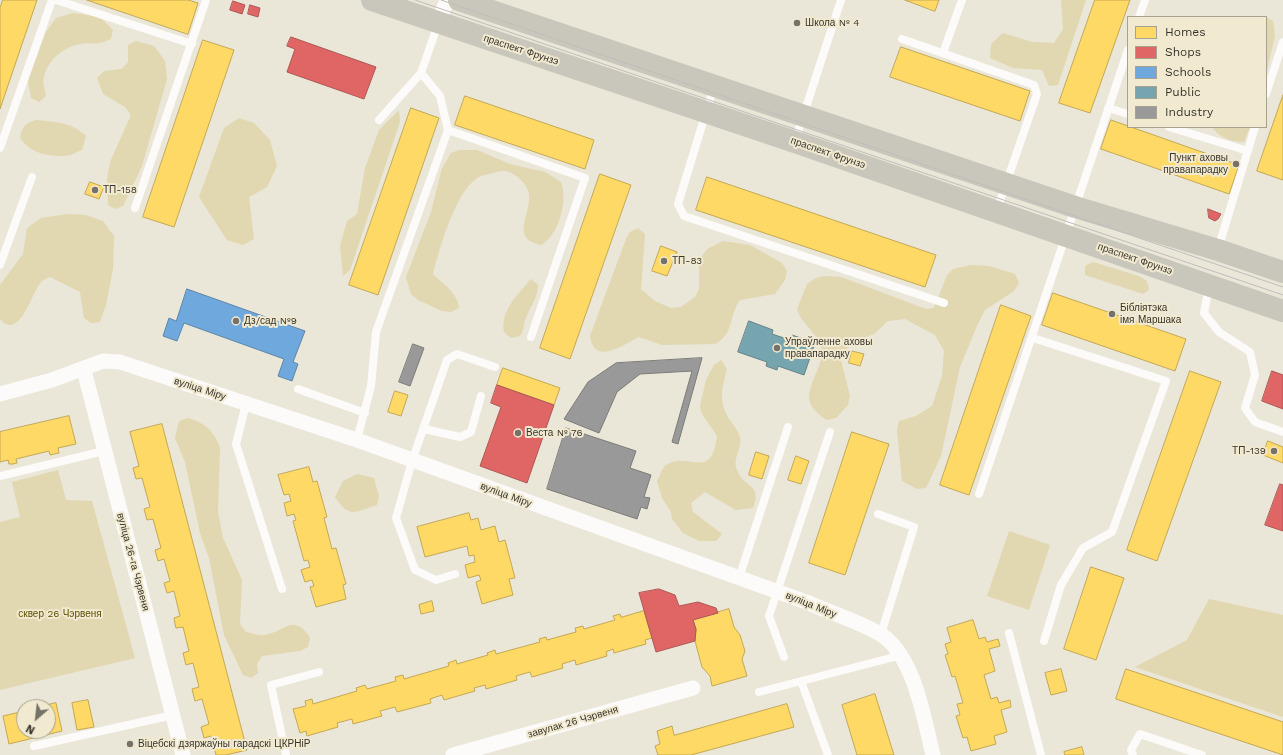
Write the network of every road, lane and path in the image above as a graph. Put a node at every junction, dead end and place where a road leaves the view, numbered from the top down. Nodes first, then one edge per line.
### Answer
1 (52, 0) edge
2 (56, 0) edge
3 (206, 0) edge
4 (372, 0) edge
5 (447, 0) edge
6 (459, 0) edge
7 (841, 0) edge
8 (962, 0) edge
9 (1145, 0) edge
10 (1139, 16) edge
11 (438, 23) junction
12 (902, 39) dead end
13 (1283, 42) edge
14 (192, 44) junction
15 (1127, 53) edge
16 (943, 54) junction
17 (421, 73) junction
18 (714, 86) junction
19 (1267, 91) edge
20 (1108, 108) junction
21 (706, 112) junction
22 (1127, 114) edge
23 (803, 117) junction
24 (379, 120) dead end
25 (1174, 128) edge
26 (1255, 128) edge
27 (448, 130) junction
28 (795, 142) junction
29 (0, 148) edge
30 (1248, 151) junction
31 (32, 177) dead end
32 (1006, 184) junction
33 (1075, 207) junction
34 (135, 208) dead end
35 (997, 212) junction
36 (1066, 235) junction
37 (1218, 250) junction
38 (0, 265) edge
39 (1283, 272) edge
40 (1209, 285) junction
41 (944, 304) dead end
42 (1283, 311) edge
43 (530, 337) dead end
44 (1033, 338) junction
45 (495, 367) dead end
46 (84, 370) junction
47 (298, 389) dead end
48 (0, 394) edge
49 (481, 396) dead end
50 (246, 404) junction
51 (365, 413) junction
52 (788, 427) dead end
53 (424, 429) junction
54 (830, 432) dead end
55 (1283, 432) edge
56 (357, 440) junction
57 (104, 451) junction
58 (412, 462) junction
59 (0, 476) edge
60 (979, 494) dead end
61 (878, 514) dead end
62 (455, 574) dead end
63 (739, 578) junction
64 (282, 589) dead end
65 (777, 592) junction
66 (1009, 633) dead end
67 (881, 634) junction
68 (1044, 641) dead end
69 (902, 655) junction
70 (784, 657) dead end
71 (318, 672) dead end
72 (801, 681) junction
73 (693, 688) dead end
74 (759, 692) dead end
75 (173, 715) junction
76 (34, 746) dead end
77 (183, 755) edge
78 (286, 755) edge
79 (453, 755) edge
80 (828, 755) edge
81 (933, 755) edge
82 (1041, 755) edge
83 (1132, 755) edge
84 (1202, 755) edge

1 - 29 lane
2 - 14 lane
3 - 14 lane
4 - 11 main road, праспект Фрунзэ
5 - 11 street
6 - 18 main road
7 - 23 lane
8 - 16 lane
9 - 10 lane
11 - 17 lane
11 - 21 main road, праспект Фрунзэ
12 - 16 lane
13 - 19 lane
14 - 34 lane
15 - 20 lane
16 - 32 lane
17 - 24 lane
17 - 27 lane
18 - 21 lane
18 - 23 main road
20 - 22 lane
20 - 33 lane
21 - 28 main road, праспект Фрунзэ
21 - 41 lane
23 - 28 lane
23 - 32 main road
25 - 30 lane
26 - 30 lane
27 - 43 lane
27 - 51 lane
28 - 35 main road, праспект Фрунзэ
30 - 37 lane
31 - 38 lane
32 - 33 main road
32 - 35 lane
33 - 36 lane
33 - 37 main road
35 - 36 main road, праспект Фрунзэ
36 - 40 main road, праспект Фрунзэ
36 - 44 lane
37 - 39 main road
40 - 42 main road, праспект Фрунзэ
40 - 55 lane
44 - 60 lane
44 - 68 lane
45 - 53 lane
46 - 48 street, вуліца Міру
46 - 50 street, вуліца Міру
46 - 57 street, вуліца 26-га Чэрвеня
47 - 51 lane
49 - 53 lane
50 - 56 street, вуліца Міру
50 - 64 lane
51 - 56 lane
52 - 63 lane
53 - 58 lane
54 - 65 lane
56 - 58 street, вуліца Міру
57 - 59 lane
57 - 75 street, вуліца 26-га Чэрвеня
58 - 62 lane
58 - 63 street, вуліца Міру
61 - 67 lane
63 - 65 street, вуліца Міру
65 - 67 street, вуліца Міру
65 - 70 lane
66 - 82 lane
67 - 69 street, вуліца Міру
69 - 72 lane
69 - 81 street, вуліца Міру
71 - 78 lane
72 - 74 lane
72 - 80 lane
73 - 79 street, завулак 26 Чэрвеня
75 - 76 lane
75 - 77 street, вуліца 26-га Чэрвеня
83 - 84 lane

